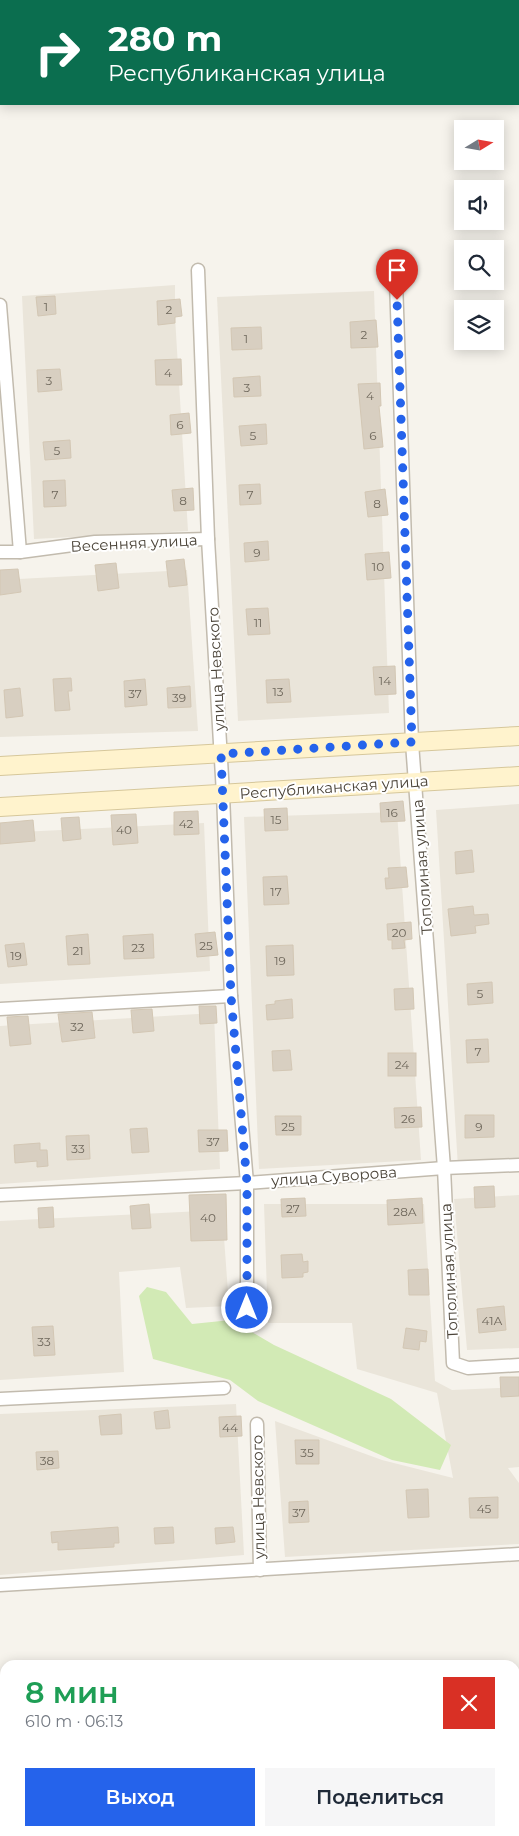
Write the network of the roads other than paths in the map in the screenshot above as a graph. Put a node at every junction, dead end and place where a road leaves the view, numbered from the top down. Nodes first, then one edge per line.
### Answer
1 (198, 270) dead end
2 (396, 281) dead end
3 (0, 305) edge
4 (208, 539) junction
5 (0, 552) edge
6 (20, 552) junction
7 (519, 736) edge
8 (412, 742) junction
9 (221, 754) junction
10 (0, 766) edge
11 (519, 776) edge
12 (416, 781) junction
13 (223, 794) junction
14 (0, 807) edge
15 (231, 996) junction
16 (0, 1009) edge
17 (519, 1165) edge
18 (444, 1168) junction
19 (247, 1183) junction
20 (0, 1195) edge
21 (247, 1308) dead end
22 (519, 1365) edge
23 (224, 1388) dead end
24 (0, 1399) edge
25 (257, 1424) dead end
26 (519, 1554) edge
27 (260, 1570) junction
28 (0, 1585) edge

1 - 4 street, улица Невского
2 - 8 street, Тополиная улица
3 - 6 street
4 - 6 street, Весенняя улица
4 - 9 street, улица Невского
5 - 6 street, Весенняя улица
7 - 8 street
8 - 9 street
8 - 12 street, Тополиная улица
9 - 10 street
9 - 13 street, улица Невского
11 - 12 street, Республиканская улица
12 - 13 street, Республиканская улица
12 - 18 street, Тополиная улица
13 - 14 street, Республиканская улица
13 - 15 street, улица Невского
15 - 16 street
15 - 19 street, улица Невского
17 - 18 street, улица Суворова
18 - 19 street, улица Суворова
18 - 22 street, Тополиная улица
19 - 20 street, улица Суворова
19 - 21 street, улица Невского
23 - 24 street
25 - 27 street, улица Невского
26 - 27 street
27 - 28 street

